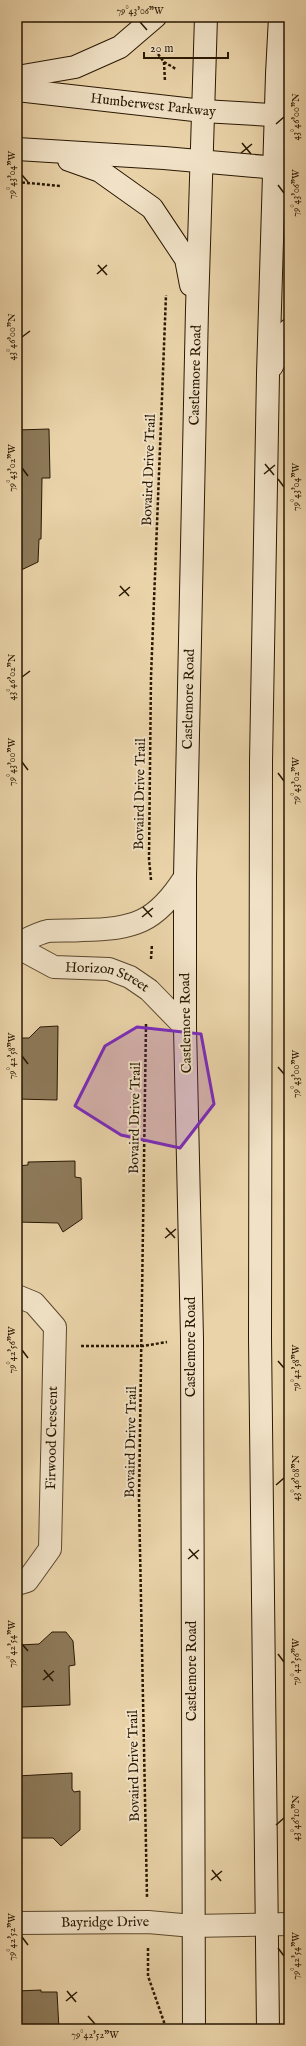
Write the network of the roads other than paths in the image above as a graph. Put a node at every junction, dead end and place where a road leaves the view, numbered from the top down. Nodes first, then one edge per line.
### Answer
1 (155, 17) edge
2 (206, 17) edge
3 (280, 17) edge
4 (17, 77) edge
5 (17, 90) edge
6 (203, 111) junction
7 (283, 115) edge
8 (17, 149) edge
9 (46, 152) junction
10 (202, 162) junction
11 (282, 168) edge
12 (197, 309) junction
13 (289, 330) edge
14 (268, 374) junction
15 (184, 877) junction
16 (17, 946) edge
17 (185, 1027) junction
18 (17, 1296) edge
19 (17, 1584) edge
20 (17, 1923) edge
21 (289, 1924) edge
22 (193, 1926) junction
23 (267, 1926) junction
24 (194, 2029) edge
25 (268, 2029) edge

1 - 4 main road
2 - 6 main road, Castlemore Road
3 - 7 main road
5 - 6 main road, Humberwest Parkway
6 - 7 main road, Humberwest Parkway
6 - 10 main road, Castlemore Road
7 - 11 main road
8 - 9 main road
9 - 10 main road
9 - 12 main road
10 - 11 main road
10 - 12 main road, Castlemore Road
11 - 14 main road
12 - 15 main road, Castlemore Road
13 - 14 main road
14 - 23 main road
15 - 16 main road, Horizon Street
15 - 17 main road, Castlemore Road
16 - 17 main road, Horizon Street
17 - 22 main road, Castlemore Road
18 - 19 main road, Firwood Crescent
20 - 22 main road, Bayridge Drive
21 - 23 main road, Bayridge Drive
22 - 23 main road, Bayridge Drive
22 - 24 main road, Castlemore Road
23 - 25 main road

